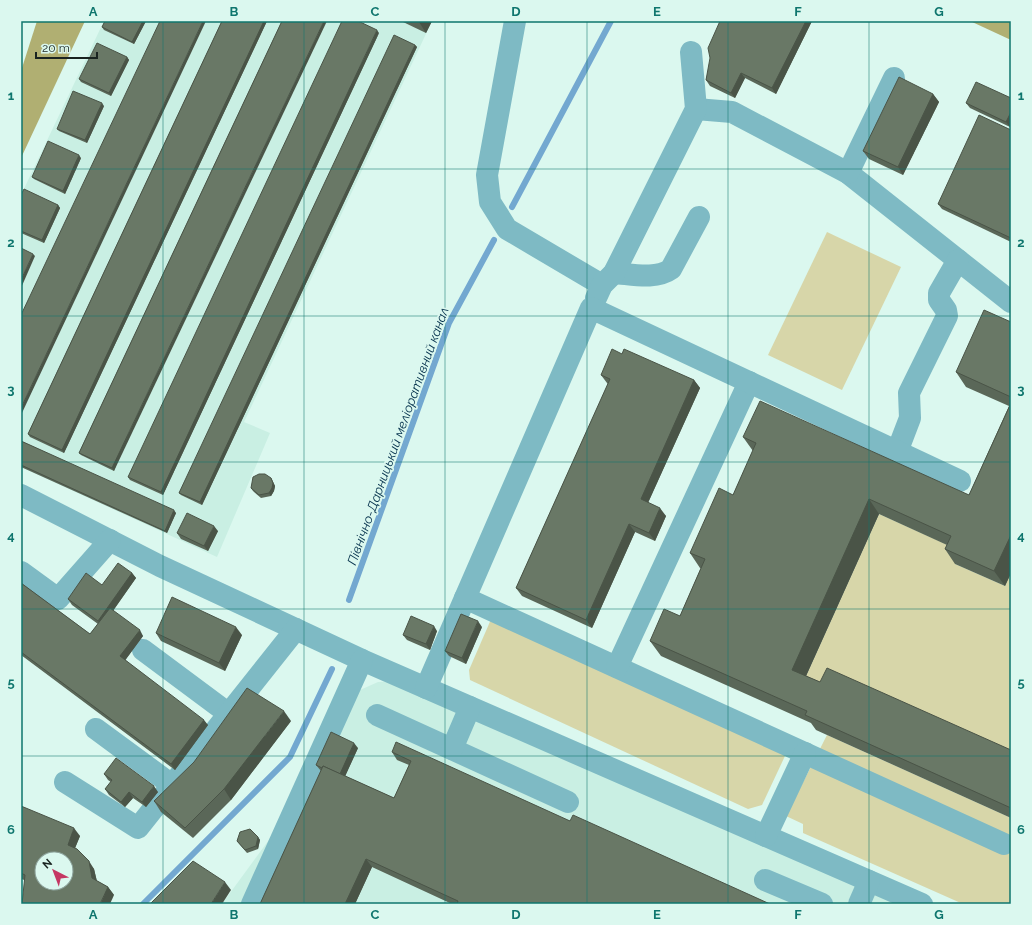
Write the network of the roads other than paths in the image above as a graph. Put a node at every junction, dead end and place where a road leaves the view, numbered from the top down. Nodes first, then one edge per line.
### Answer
1 (515, 21) edge
2 (691, 52) dead end
3 (894, 78) dead end
4 (696, 109) junction
5 (848, 173) junction
6 (699, 217) dead end
7 (958, 260) junction
8 (608, 279) junction
9 (1011, 302) edge
10 (591, 308) junction
11 (749, 382) junction
12 (897, 452) junction
13 (960, 481) dead end
14 (21, 495) edge
15 (110, 540) junction
16 (21, 572) edge
17 (466, 598) junction
18 (296, 629) junction
19 (143, 650) dead end
20 (362, 660) junction
21 (617, 667) junction
22 (426, 688) junction
23 (470, 707) junction
24 (228, 714) junction
25 (377, 715) dead end
26 (96, 729) dead end
27 (452, 749) junction
28 (805, 753) junction
29 (65, 782) dead end
30 (172, 785) junction
31 (568, 802) dead end
32 (766, 836) junction
33 (1004, 844) dead end
34 (765, 880) dead end
35 (869, 881) junction
36 (252, 904) edge
37 (822, 904) edge
38 (859, 904) edge
39 (922, 904) edge

1 - 8 lane
2 - 4 lane
3 - 5 lane
4 - 5 lane
4 - 8 lane
5 - 7 lane
6 - 8 lane
7 - 9 lane
7 - 12 lane
8 - 10 lane
10 - 11 lane
10 - 17 lane
11 - 12 lane
11 - 21 lane
12 - 13 lane
14 - 15 lane
15 - 16 lane
15 - 18 lane
17 - 21 lane
17 - 22 lane
18 - 20 lane
18 - 24 lane
19 - 24 lane
20 - 22 lane
20 - 36 lane
21 - 28 lane
22 - 23 lane
23 - 27 lane
23 - 32 lane
24 - 30 lane
25 - 27 lane
26 - 30 lane
27 - 31 lane
28 - 32 lane
28 - 33 lane
29 - 30 lane
32 - 35 lane
34 - 37 lane
35 - 38 lane
35 - 39 lane

